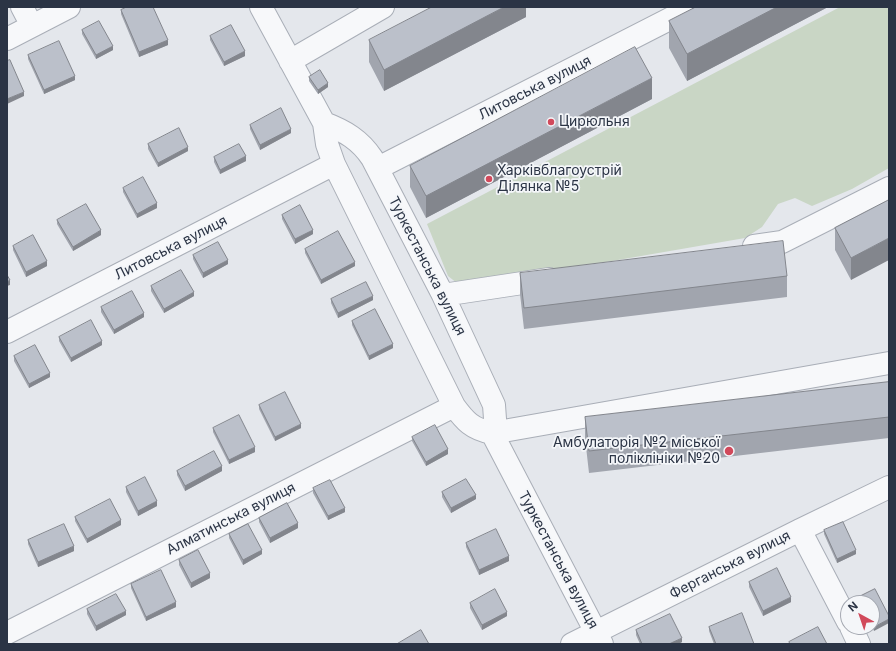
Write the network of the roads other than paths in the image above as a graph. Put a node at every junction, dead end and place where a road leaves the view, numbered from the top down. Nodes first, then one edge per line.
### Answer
1 (22, 7) edge
2 (70, 7) edge
3 (261, 7) edge
4 (384, 7) edge
5 (693, 7) edge
6 (32, 26) junction
7 (7, 40) edge
8 (290, 61) junction
9 (324, 123) junction
10 (334, 164) junction
11 (378, 168) junction
12 (889, 188) edge
13 (735, 249) edge
14 (569, 275) edge
15 (443, 295) junction
16 (7, 332) edge
17 (889, 363) edge
18 (454, 406) junction
19 (492, 433) junction
20 (889, 487) edge
21 (800, 530) junction
22 (840, 607) edge
23 (7, 633) edge
24 (599, 638) edge
25 (572, 644) edge

1 - 6 street
2 - 6 street
3 - 8 street
4 - 8 street
5 - 11 street, Литовська вулиця
6 - 7 street
8 - 9 street
9 - 10 street
9 - 11 street, Туркестанська вулиця
10 - 16 street, Литовська вулиця
10 - 18 street
11 - 15 street, Туркестанська вулиця
12 - 13 street
14 - 15 street
15 - 19 street, Туркестанська вулиця
17 - 19 street
18 - 19 street
18 - 23 street, Алматинська вулиця
19 - 24 street, Туркестанська вулиця
20 - 21 street, Ферганська вулиця
21 - 22 street
21 - 24 street, Ферганська вулиця
24 - 25 street, Ферганська вулиця

